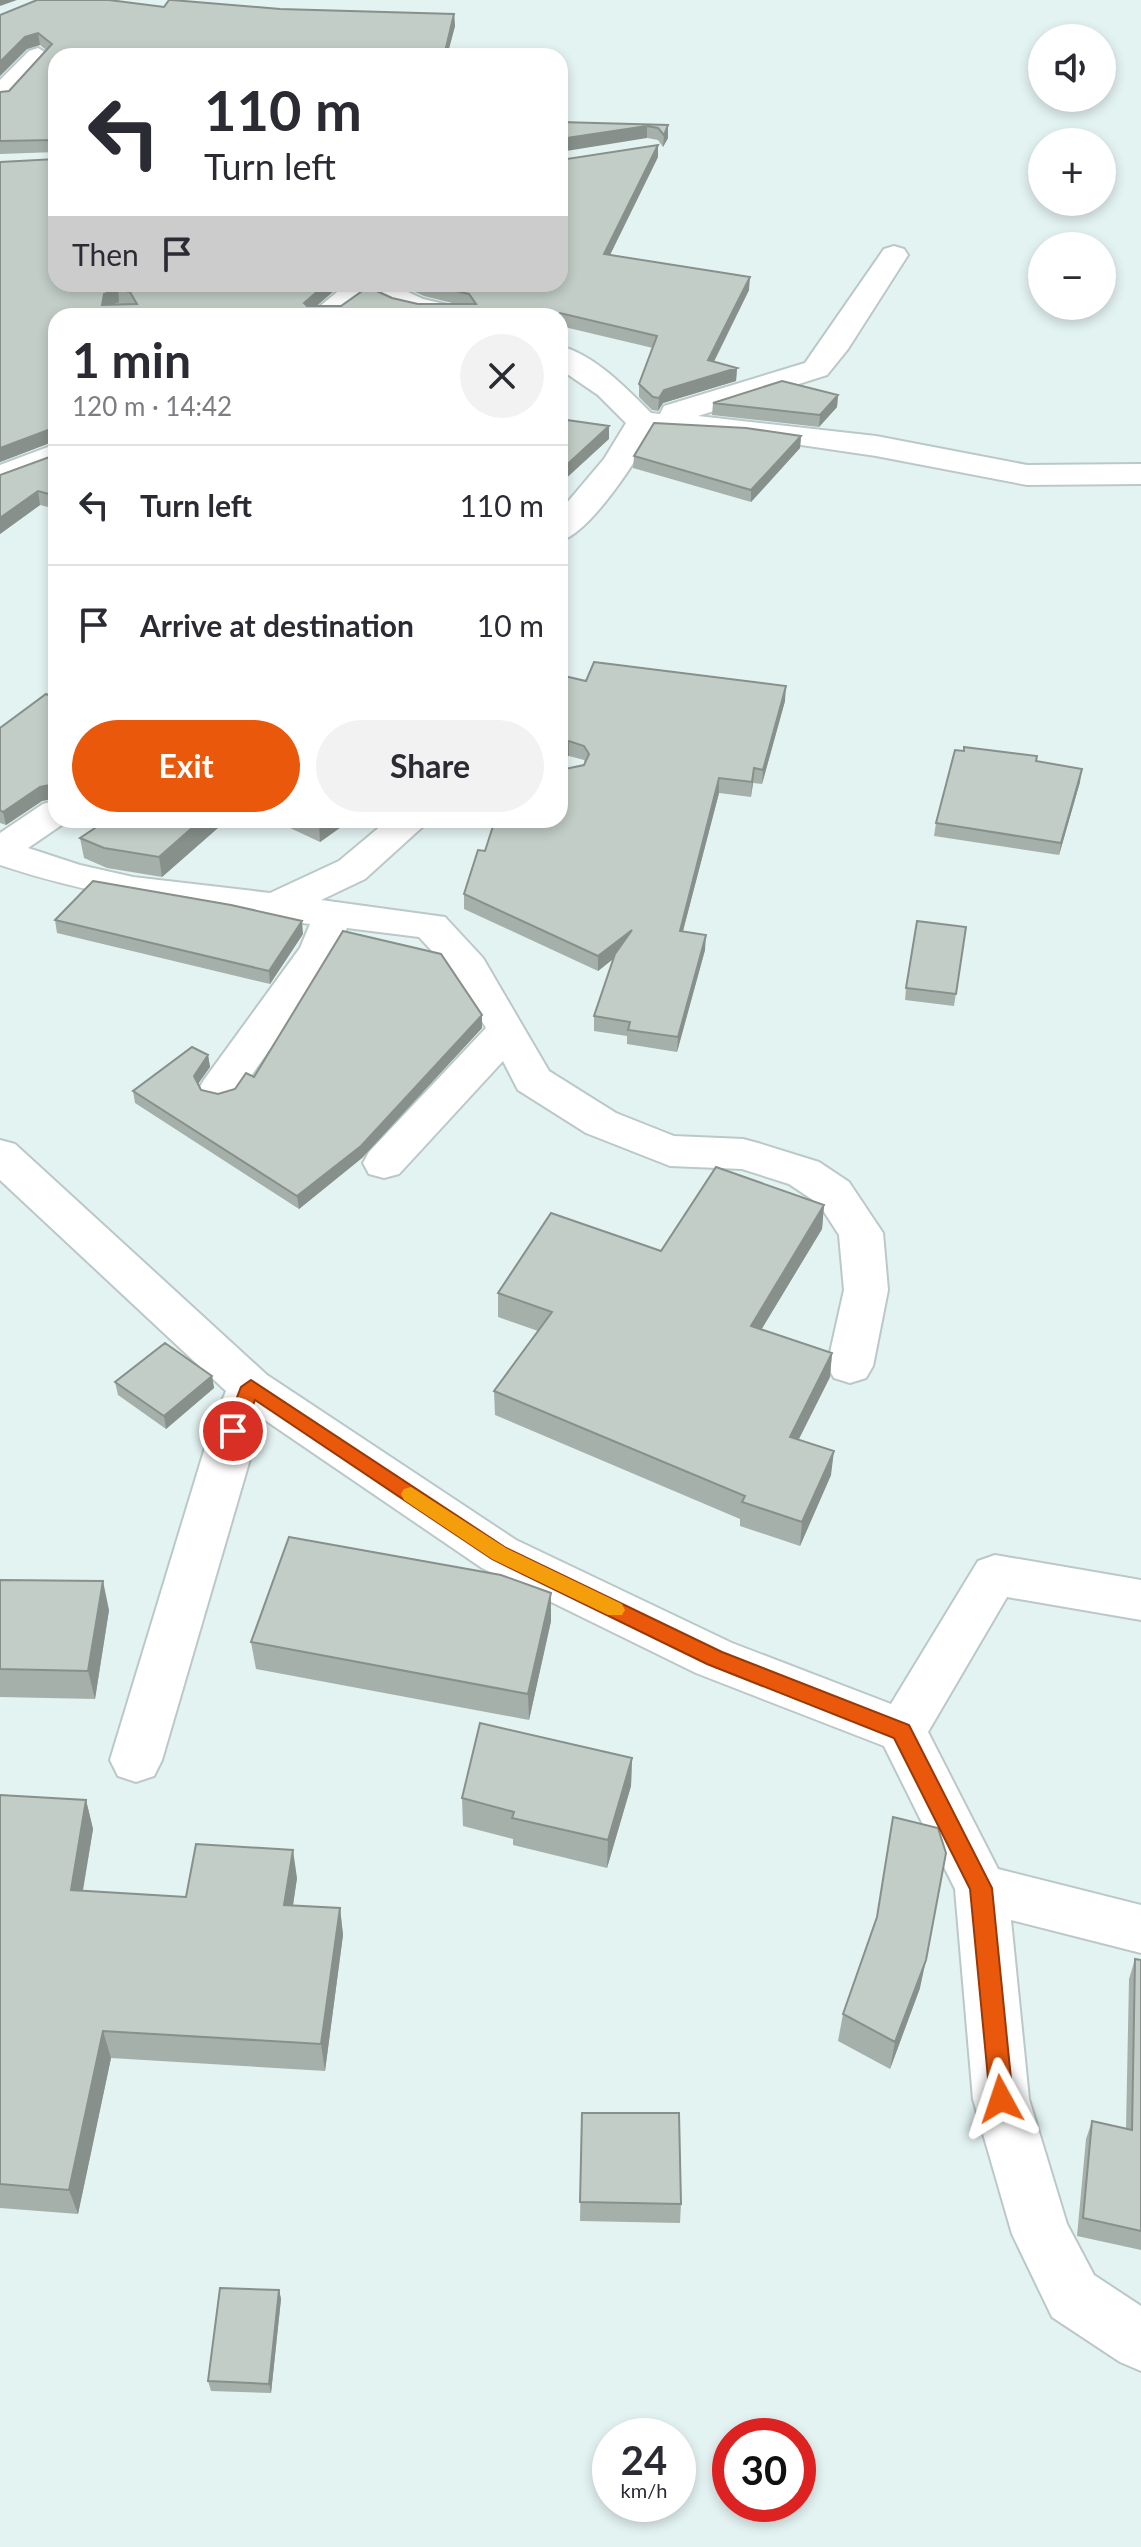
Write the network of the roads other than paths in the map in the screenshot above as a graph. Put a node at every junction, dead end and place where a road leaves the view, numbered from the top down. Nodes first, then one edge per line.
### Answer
1 (38, 56) edge
2 (0, 95) edge
3 (894, 255) dead end
4 (355, 292) edge
5 (381, 292) edge
6 (334, 308) edge
7 (428, 308) edge
8 (568, 360) edge
9 (642, 422) junction
10 (48, 457) edge
11 (1141, 474) edge
12 (0, 476) edge
13 (568, 522) edge
14 (48, 818) edge
15 (402, 828) edge
16 (0, 851) edge
17 (273, 907) junction
18 (332, 915) junction
19 (508, 1030) junction
20 (219, 1090) edge
21 (0, 1155) edge
22 (384, 1163) dead end
23 (850, 1366) dead end
24 (251, 1387) junction
25 (1141, 1600) edge
26 (902, 1731) junction
27 (136, 1760) dead end
28 (981, 1888) junction
29 (1141, 1929) edge
30 (1141, 2341) edge

1 - 2 street
3 - 9 street
4 - 6 street
5 - 7 street
8 - 9 street
9 - 11 street
9 - 13 street
10 - 12 street
14 - 16 street
15 - 17 street
16 - 17 street
17 - 18 street
18 - 19 street
18 - 20 street
19 - 22 street
19 - 23 street
21 - 24 street
24 - 26 street
24 - 27 street
25 - 26 street
26 - 28 street
28 - 29 street
28 - 30 street

